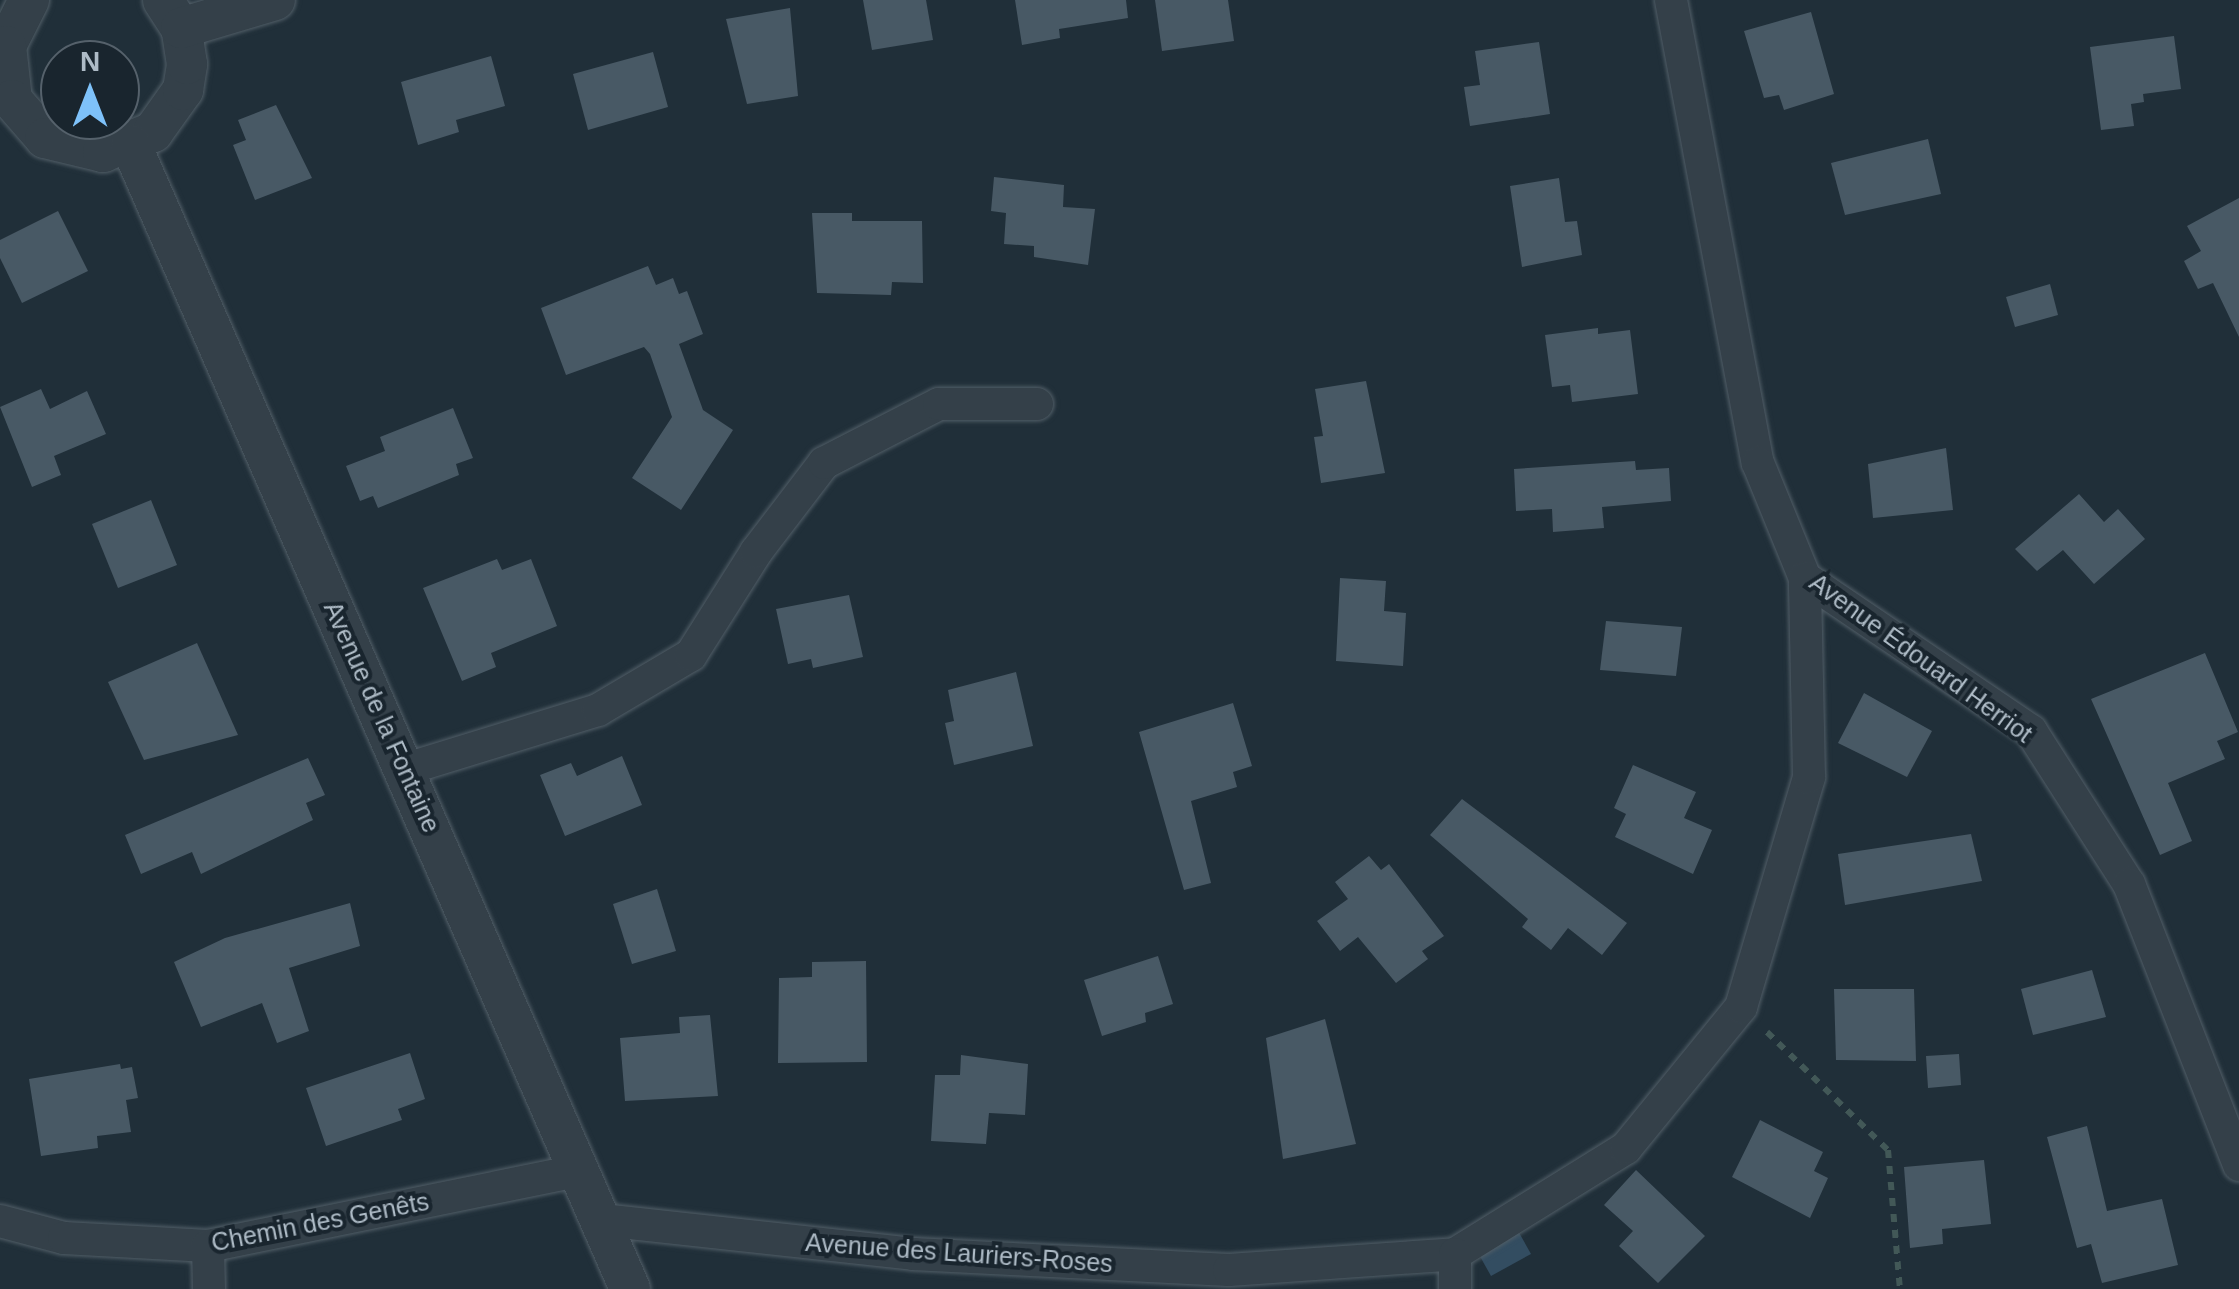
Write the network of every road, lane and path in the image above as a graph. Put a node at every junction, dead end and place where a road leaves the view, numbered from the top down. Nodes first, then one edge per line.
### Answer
1 (275, 0) edge
2 (1671, 0) edge
3 (172, 14) edge
4 (14, 16) edge
5 (6, 104) edge
6 (132, 145) junction
7 (1037, 404) dead end
8 (1805, 578) junction
9 (406, 769) junction
10 (1740, 1007) junction
11 (2239, 1165) edge
12 (580, 1170) junction
13 (0, 1220) edge
14 (602, 1220) junction
15 (208, 1246) junction
16 (1455, 1254) junction
17 (210, 1289) edge
18 (630, 1289) edge
19 (1455, 1289) edge
20 (1900, 1289) edge

1 - 3 street
2 - 8 street, Avenue Édouard Herriot
3 - 6 street
4 - 5 street
5 - 6 street
6 - 9 street, Avenue de la Fontaine
7 - 9 street
8 - 10 street, Avenue des Lauriers-Roses
8 - 11 street, Avenue Édouard Herriot
9 - 12 street, Avenue de la Fontaine
10 - 16 street, Avenue des Lauriers-Roses
10 - 20 path
12 - 14 street, Avenue de la Fontaine
12 - 15 street, Chemin des Genêts
13 - 15 street, Chemin des Genêts
14 - 16 street, Avenue des Lauriers-Roses
14 - 18 street, Avenue de la Fontaine
15 - 17 street
16 - 19 street

